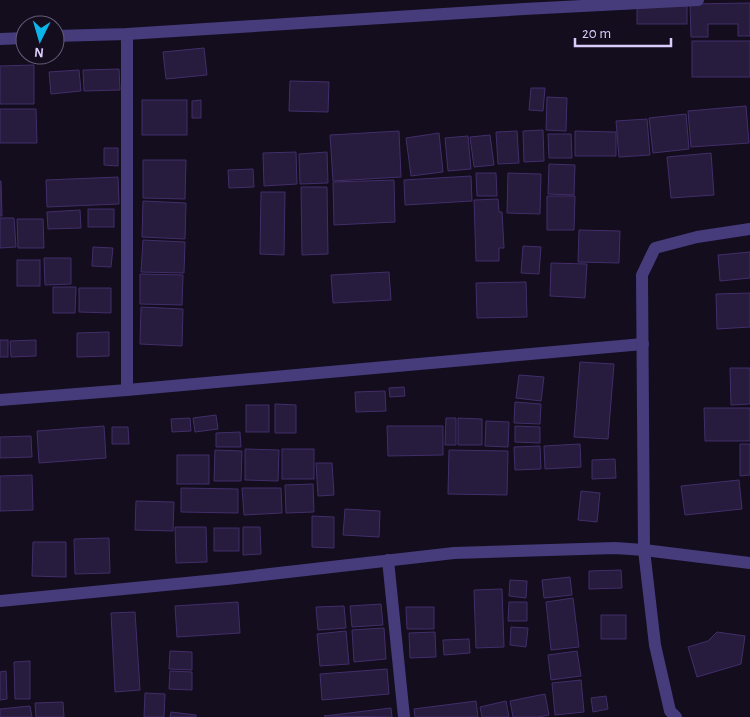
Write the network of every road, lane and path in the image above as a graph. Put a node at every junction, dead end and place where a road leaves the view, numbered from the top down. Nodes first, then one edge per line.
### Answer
1 (698, 0) edge
2 (127, 34) junction
3 (65, 36) edge
4 (15, 38) edge
5 (0, 39) edge
6 (750, 229) edge
7 (643, 344) junction
8 (127, 390) junction
9 (0, 400) edge
10 (644, 550) junction
11 (388, 560) junction
12 (750, 563) edge
13 (0, 601) edge
14 (404, 717) edge
15 (676, 717) edge

1 - 2 street
2 - 3 street
2 - 8 street
4 - 5 street
6 - 7 street
7 - 8 street
7 - 10 street
8 - 9 street
10 - 11 street
10 - 12 street
10 - 15 street
11 - 13 street
11 - 14 street

